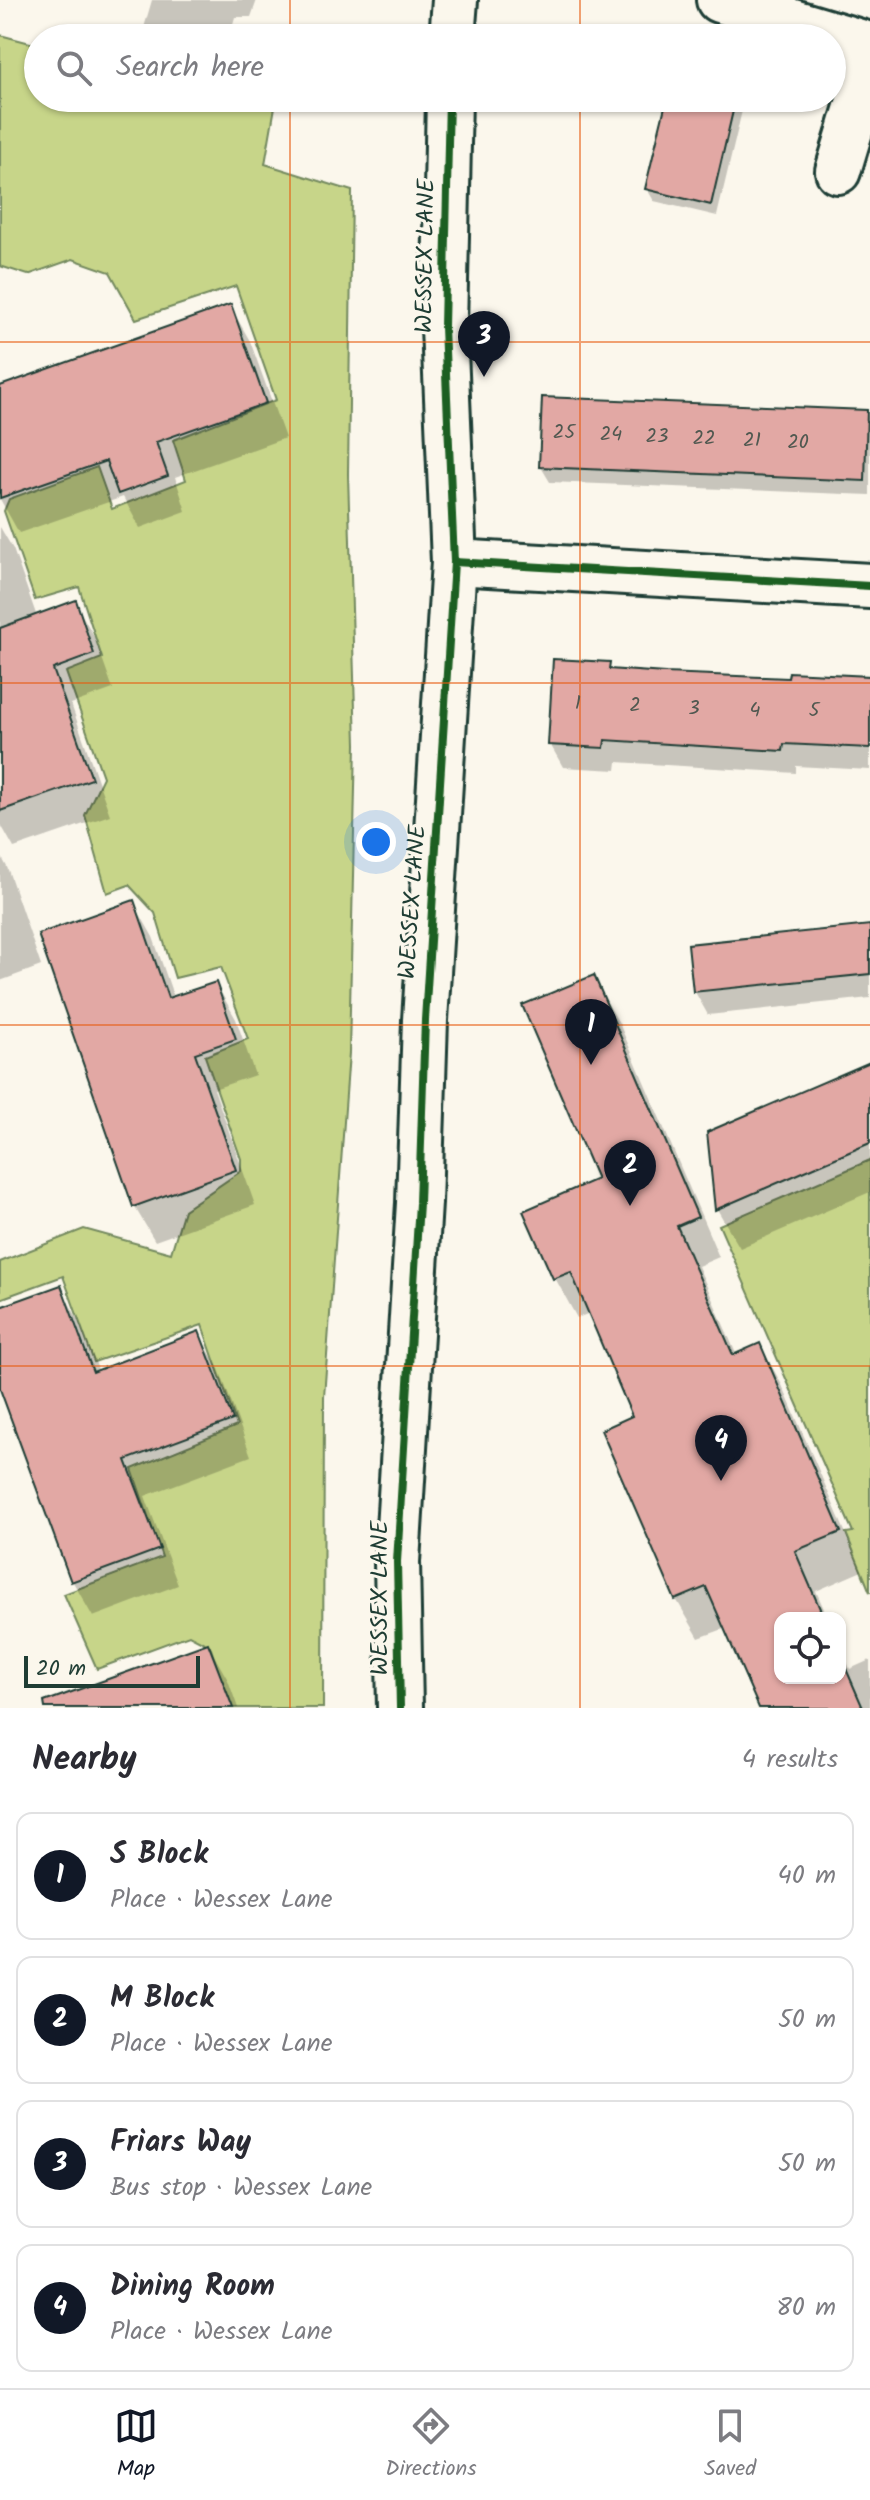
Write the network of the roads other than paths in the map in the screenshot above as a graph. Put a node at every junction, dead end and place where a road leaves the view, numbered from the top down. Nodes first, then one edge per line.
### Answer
1 (455, 0) edge
2 (719, 0) edge
3 (453, 24) edge
4 (800, 24) edge
5 (846, 38) edge
6 (870, 45) edge
7 (870, 64) edge
8 (449, 112) edge
9 (838, 171) dead end
10 (454, 562) junction
11 (870, 586) edge
12 (400, 1708) edge

1 - 3 street
2 - 4 street
5 - 6 street
7 - 9 street
8 - 10 street, WESSEX LANE
10 - 11 street
10 - 12 street, WESSEX LANE

